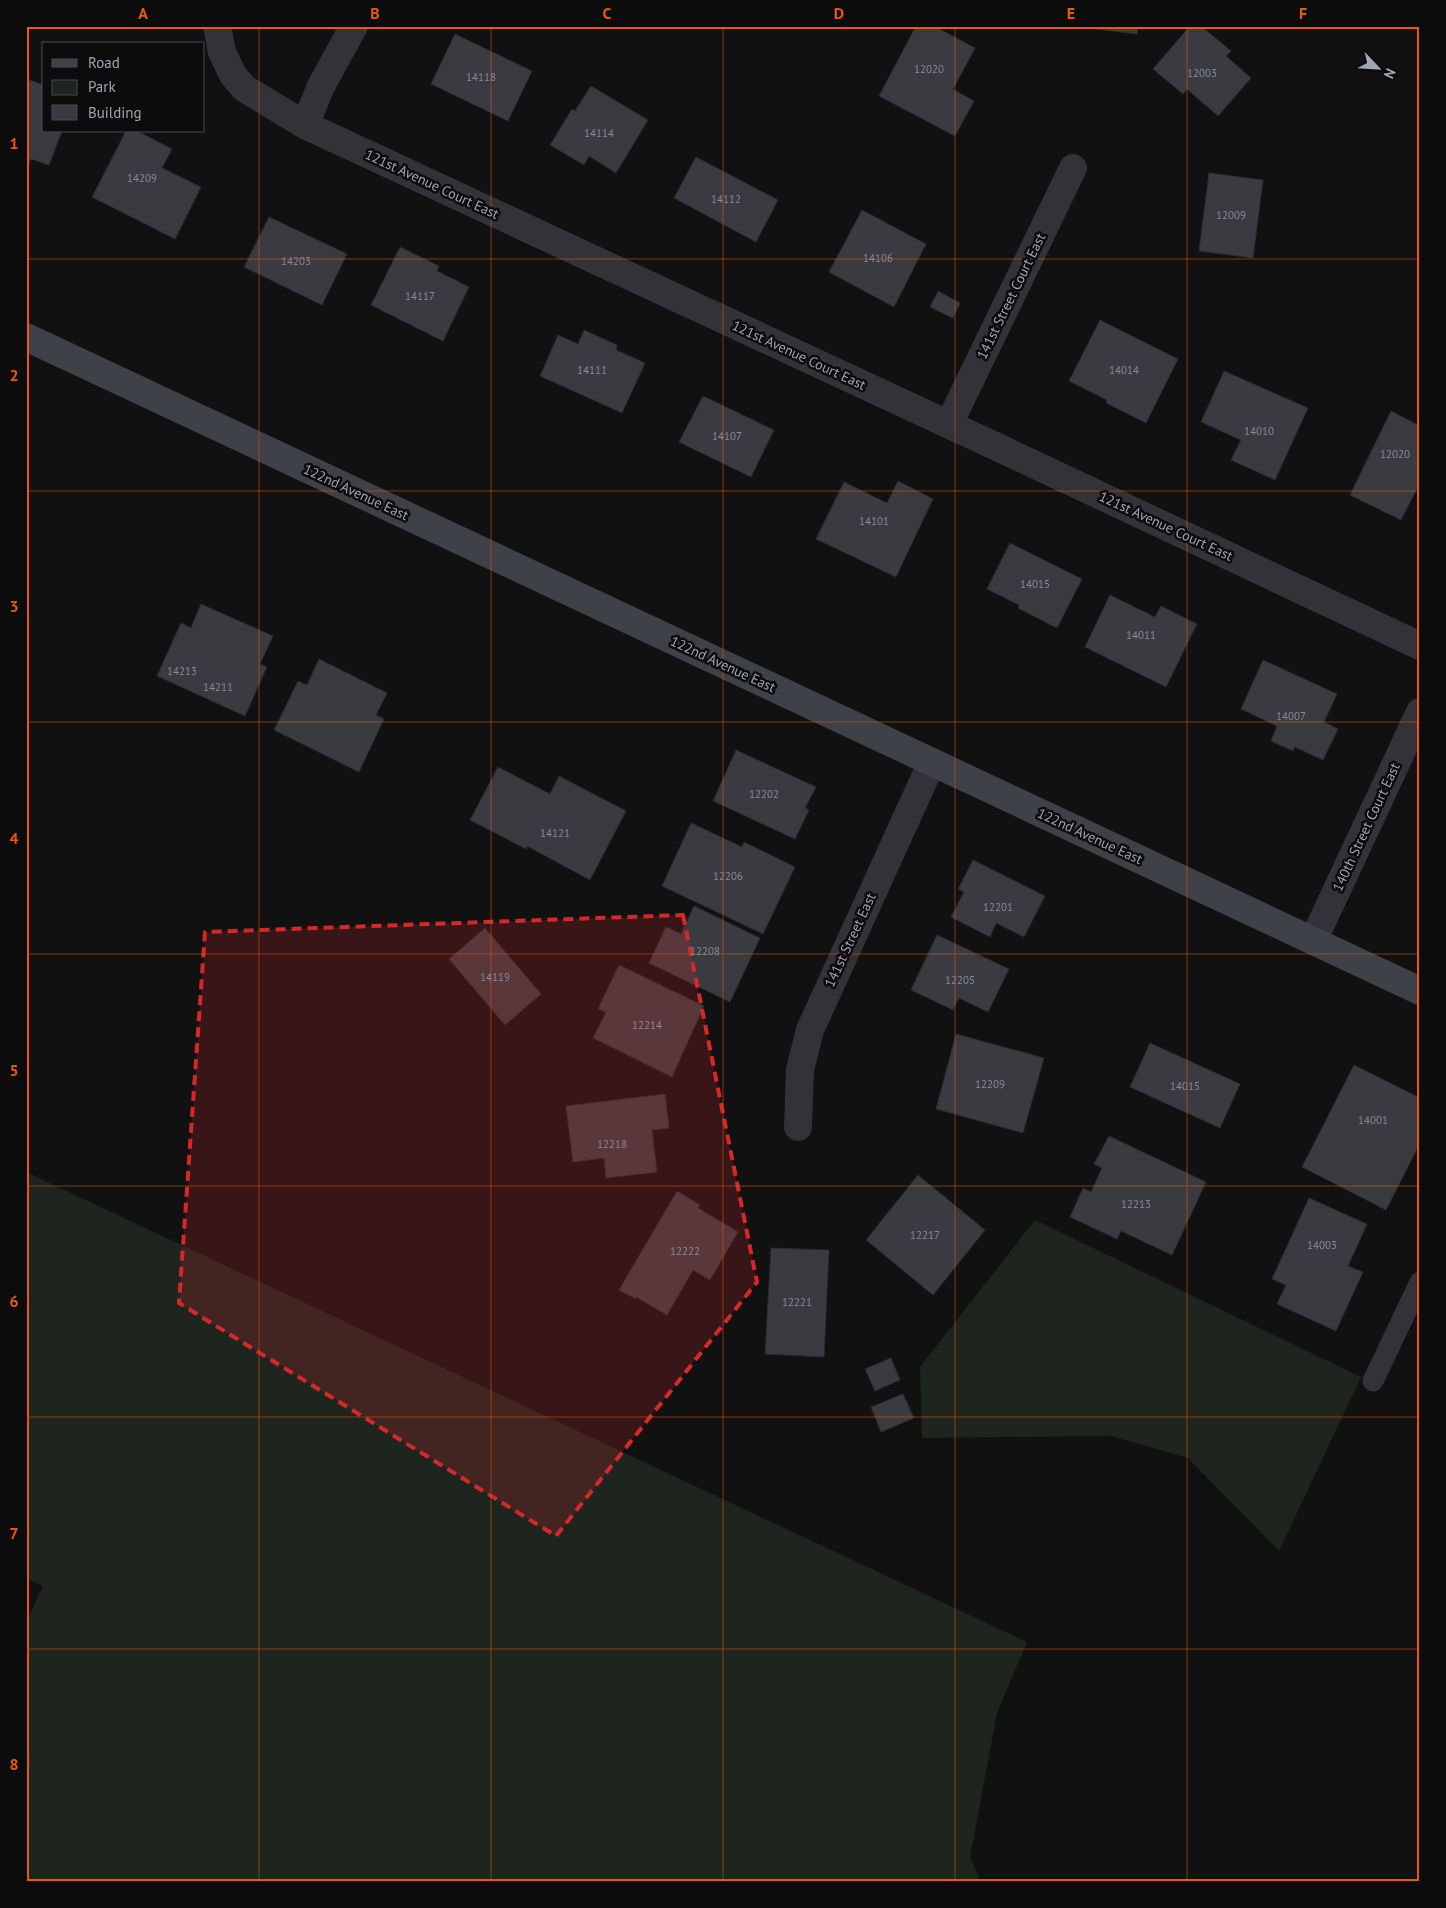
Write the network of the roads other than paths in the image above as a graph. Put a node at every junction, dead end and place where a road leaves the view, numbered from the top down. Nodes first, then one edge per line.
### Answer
1 (217, 26) edge
2 (354, 26) edge
3 (305, 125) junction
4 (1074, 168) dead end
5 (26, 337) edge
6 (949, 424) junction
7 (1420, 646) edge
8 (1420, 712) edge
9 (932, 762) junction
10 (1313, 941) junction
11 (1420, 992) edge
12 (798, 1127) dead end
13 (1420, 1282) edge
14 (1372, 1381) dead end

1 - 3 street, 121st Avenue Court East
2 - 3 street
3 - 6 street, 121st Avenue Court East
4 - 6 street, 141st Street Court East
5 - 9 main road, 122nd Avenue East
6 - 7 street, 121st Avenue Court East
8 - 10 street, 140th Street Court East
9 - 10 main road, 122nd Avenue East
9 - 12 street, 141st Street East
10 - 11 main road, 122nd Avenue East
13 - 14 lane

